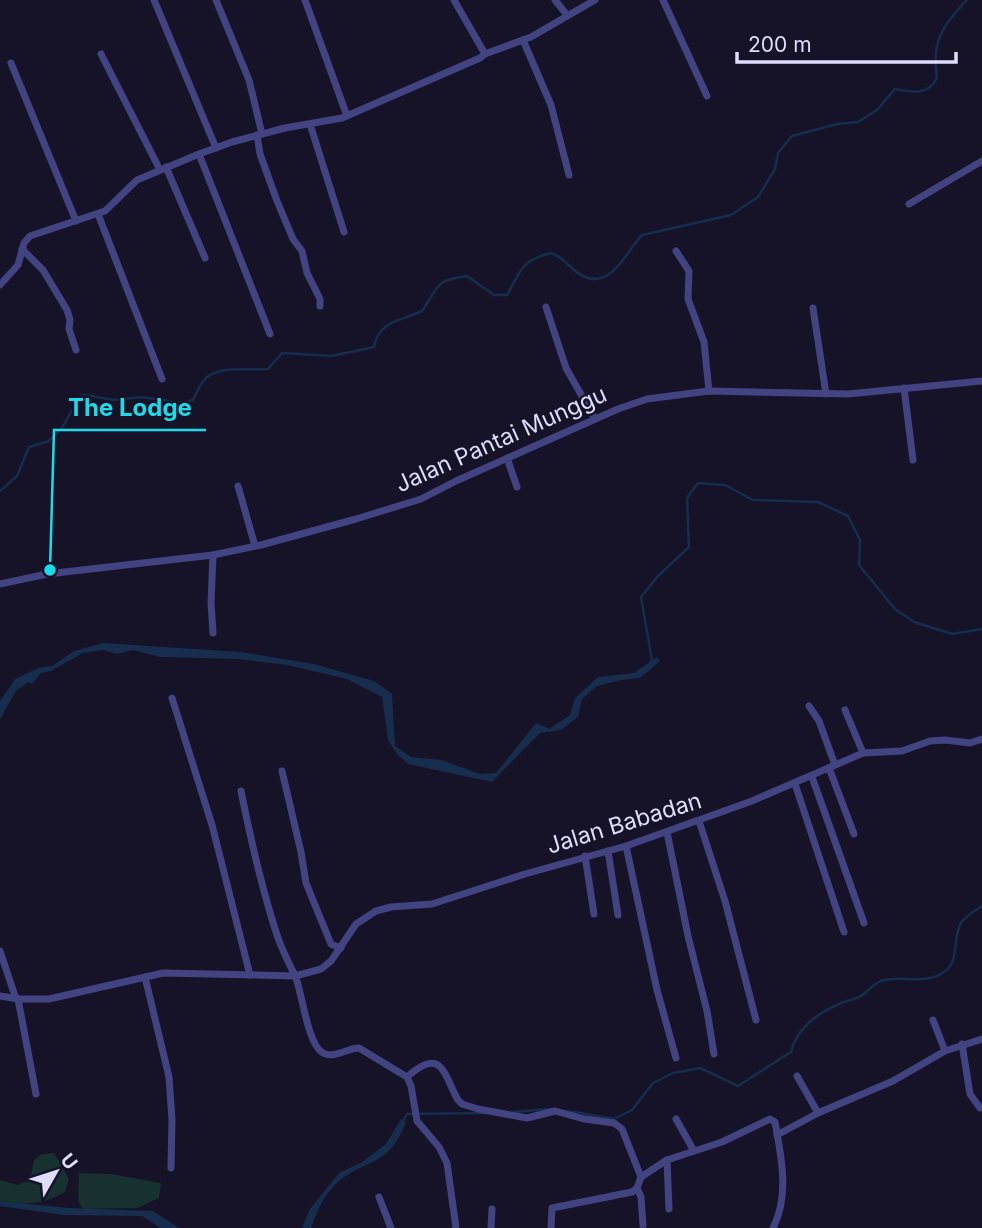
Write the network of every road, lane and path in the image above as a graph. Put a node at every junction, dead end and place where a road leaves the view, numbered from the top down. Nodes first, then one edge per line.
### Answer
1 (154, 0) edge
2 (216, 0) edge
3 (305, 0) edge
4 (454, 0) edge
5 (555, 0) edge
6 (595, 0) edge
7 (663, 0) edge
8 (567, 15) junction
9 (523, 40) junction
10 (102, 54) dead end
11 (485, 54) junction
12 (11, 63) dead end
13 (707, 96) dead end
14 (347, 116) junction
15 (310, 124) junction
16 (259, 134) junction
17 (216, 148) junction
18 (199, 154) junction
19 (982, 161) edge
20 (163, 168) junction
21 (569, 175) dead end
22 (909, 204) dead end
23 (98, 214) junction
24 (76, 221) junction
25 (344, 232) dead end
26 (22, 249) junction
27 (676, 251) dead end
28 (205, 258) dead end
29 (0, 285) edge
30 (320, 306) dead end
31 (546, 307) dead end
32 (813, 308) dead end
33 (270, 334) dead end
34 (76, 350) dead end
35 (162, 379) dead end
36 (982, 381) edge
37 (904, 388) junction
38 (709, 391) junction
39 (826, 394) junction
40 (595, 419) junction
41 (507, 458) junction
42 (914, 460) dead end
43 (238, 486) dead end
44 (517, 487) dead end
45 (255, 546) junction
46 (213, 555) junction
47 (0, 584) edge
48 (213, 633) dead end
49 (172, 698) dead end
50 (809, 706) dead end
51 (845, 710) dead end
52 (982, 739) edge
53 (863, 753) junction
54 (832, 767) junction
55 (282, 771) dead end
56 (812, 776) junction
57 (795, 784) junction
58 (241, 791) dead end
59 (699, 821) junction
60 (667, 832) junction
61 (854, 834) dead end
62 (626, 846) junction
63 (608, 851) junction
64 (585, 856) junction
65 (594, 914) dead end
66 (618, 915) dead end
67 (864, 923) dead end
68 (844, 932) dead end
69 (341, 948) junction
70 (0, 951) edge
71 (250, 975) junction
72 (295, 976) junction
73 (145, 977) junction
74 (0, 996) edge
75 (17, 999) junction
76 (756, 1020) dead end
77 (933, 1020) dead end
78 (982, 1039) edge
79 (962, 1044) junction
80 (945, 1051) junction
81 (714, 1054) dead end
82 (676, 1058) dead end
83 (797, 1076) dead end
84 (407, 1077) junction
85 (36, 1094) dead end
86 (979, 1108) dead end
87 (818, 1113) junction
88 (676, 1119) dead end
89 (777, 1135) junction
90 (694, 1151) junction
91 (667, 1160) junction
92 (171, 1168) dead end
93 (641, 1177) junction
94 (637, 1188) junction
95 (379, 1197) dead end
96 (492, 1209) dead end
97 (669, 1209) dead end
98 (643, 1225) dead end
99 (391, 1228) edge
100 (456, 1228) edge
101 (491, 1228) edge
102 (551, 1228) edge
103 (773, 1228) edge

1 - 17 street
2 - 16 street
3 - 14 street
4 - 11 street
5 - 8 street
6 - 8 street
7 - 13 street
8 - 9 street
9 - 11 street
9 - 21 street
10 - 20 street
11 - 14 street
12 - 24 street
14 - 15 street
15 - 16 street
15 - 25 street
16 - 17 street
16 - 30 street
17 - 18 street
18 - 20 street
18 - 33 street
19 - 22 street
20 - 23 street
20 - 28 street
23 - 24 street
23 - 35 street
24 - 26 street
26 - 29 street
26 - 34 street
27 - 38 street
31 - 40 street
32 - 39 street
36 - 37 street, Jalan Pantai Munggu
37 - 39 street, Jalan Pantai Munggu
37 - 42 street
38 - 39 street, Jalan Pantai Munggu
38 - 40 street, Jalan Pantai Munggu
40 - 41 street, Jalan Pantai Munggu
41 - 44 street
41 - 45 street, Jalan Pantai Munggu
43 - 45 street
45 - 46 street, Jalan Pantai Munggu
46 - 47 street, Jalan Pantai Munggu
46 - 48 street
49 - 71 street
50 - 54 street
51 - 53 street
52 - 53 street, Jalan Babadan
53 - 54 street, Jalan Babadan
54 - 56 street, Jalan Babadan
54 - 61 street
55 - 69 street
56 - 57 street, Jalan Babadan
56 - 67 street
57 - 59 street, Jalan Babadan
57 - 68 street
58 - 72 street
59 - 60 street, Jalan Babadan
59 - 76 street
60 - 62 street, Jalan Babadan
60 - 81 street
62 - 63 street, Jalan Babadan
62 - 82 street
63 - 64 street, Jalan Babadan
63 - 66 street
64 - 65 street
64 - 69 street, Jalan Babadan
69 - 72 street, Jalan Babadan
70 - 75 street
71 - 72 street
71 - 73 street
72 - 84 street
73 - 75 street
73 - 92 street
74 - 75 street
75 - 85 street
77 - 80 street
78 - 79 street
79 - 80 street
79 - 86 street
80 - 87 street
83 - 87 street
84 - 93 street
84 - 100 street
87 - 89 street
88 - 90 street
89 - 90 street
89 - 103 street
90 - 91 street
91 - 93 street
91 - 97 street
93 - 94 street
94 - 98 street
94 - 102 street
95 - 99 street
96 - 101 street

